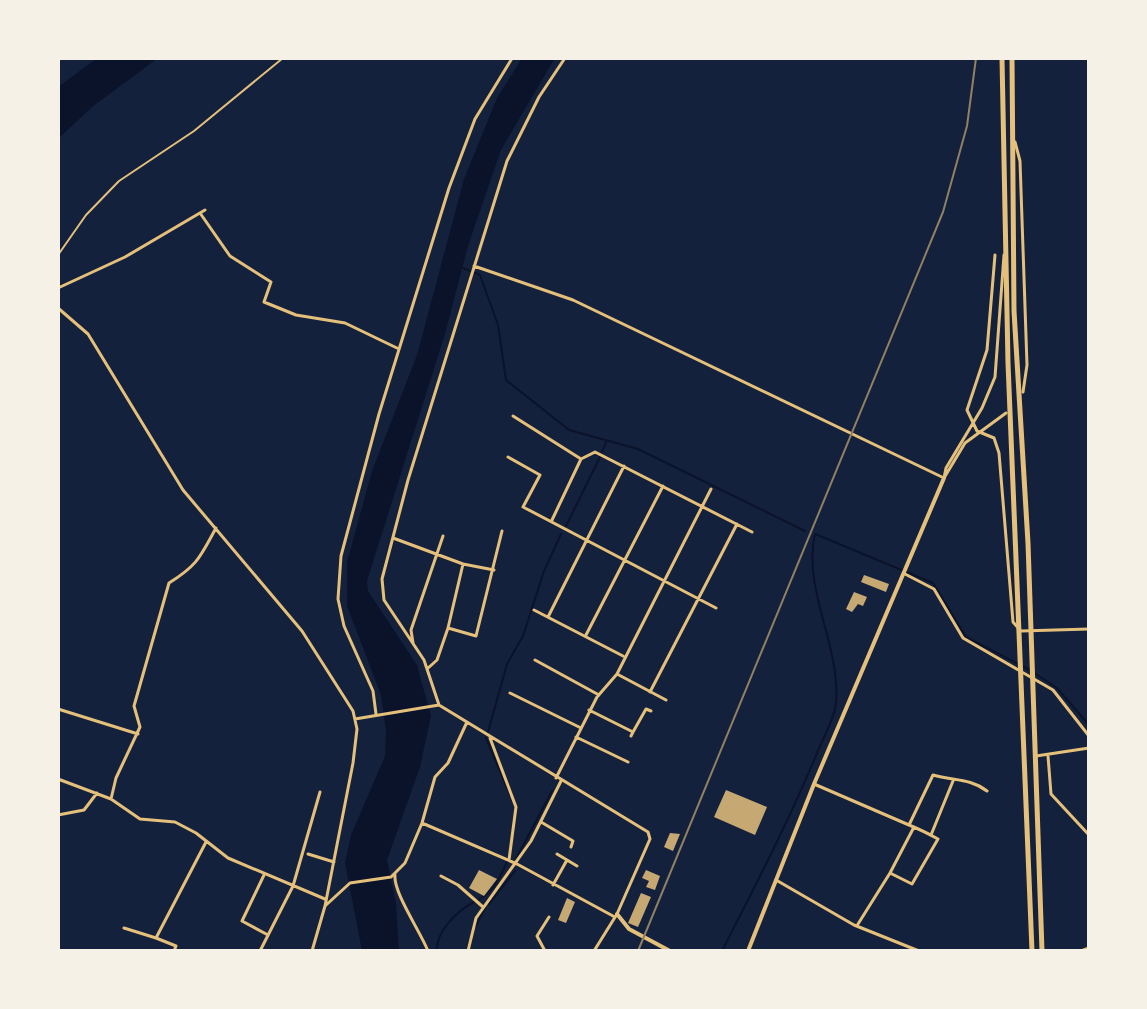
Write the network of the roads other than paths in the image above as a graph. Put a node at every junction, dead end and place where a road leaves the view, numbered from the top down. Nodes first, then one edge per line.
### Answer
1 (565, 58) edge
2 (1002, 58) edge
3 (1012, 58) edge
4 (511, 60) edge
5 (1015, 142) junction
6 (205, 210) dead end
7 (200, 213) junction
8 (1006, 247) junction
9 (995, 255) dead end
10 (474, 267) junction
11 (58, 288) edge
12 (58, 308) edge
13 (399, 349) junction
14 (1023, 392) dead end
15 (1006, 413) dead end
16 (513, 416) dead end
17 (972, 422) junction
18 (977, 431) junction
19 (508, 457) dead end
20 (581, 459) junction
21 (624, 466) junction
22 (944, 478) junction
23 (663, 486) junction
24 (711, 489) dead end
25 (703, 506) junction
26 (551, 522) junction
27 (737, 524) junction
28 (216, 528) junction
29 (502, 531) dead end
30 (752, 532) dead end
31 (443, 536) dead end
32 (392, 538) junction
33 (585, 542) junction
34 (435, 551) junction
35 (624, 561) junction
36 (463, 564) junction
37 (494, 570) junction
38 (905, 574) junction
39 (664, 583) junction
40 (699, 599) junction
41 (716, 608) dead end
42 (534, 610) dead end
43 (548, 617) junction
44 (448, 628) junction
45 (1089, 629) edge
46 (1021, 631) junction
47 (1032, 631) junction
48 (586, 635) junction
49 (414, 647) junction
50 (625, 657) junction
51 (535, 660) dead end
52 (427, 669) junction
53 (617, 674) junction
54 (650, 692) junction
55 (510, 693) dead end
56 (599, 695) junction
57 (666, 700) dead end
58 (439, 705) junction
59 (58, 709) edge
60 (646, 709) dead end
61 (589, 710) junction
62 (376, 714) junction
63 (355, 719) junction
64 (467, 722) junction
65 (581, 728) junction
66 (138, 734) junction
67 (1089, 736) edge
68 (490, 737) junction
69 (576, 737) junction
70 (1089, 748) edge
71 (1036, 756) junction
72 (1048, 756) junction
73 (628, 762) dead end
74 (556, 778) junction
75 (58, 779) edge
76 (561, 781) junction
77 (953, 781) junction
78 (814, 784) junction
79 (987, 791) dead end
80 (320, 792) dead end
81 (97, 793) junction
82 (111, 799) junction
83 (58, 815) edge
84 (541, 822) junction
85 (422, 823) junction
86 (911, 826) junction
87 (931, 835) junction
88 (1089, 835) edge
89 (206, 842) junction
90 (571, 847) dead end
91 (308, 854) dead end
92 (557, 854) dead end
93 (509, 860) junction
94 (567, 860) junction
95 (334, 862) junction
96 (517, 864) junction
97 (577, 866) dead end
98 (890, 873) junction
99 (265, 874) junction
100 (393, 876) junction
101 (441, 876) dead end
102 (775, 880) junction
103 (553, 885) junction
104 (293, 886) junction
105 (325, 899) junction
106 (325, 906) junction
107 (483, 907) junction
108 (615, 915) junction
109 (549, 917) dead end
110 (857, 924) junction
111 (124, 928) dead end
112 (268, 935) junction
113 (156, 938) junction
114 (1089, 948) edge
115 (174, 951) edge
116 (260, 951) edge
117 (312, 951) edge
118 (428, 951) edge
119 (468, 951) edge
120 (545, 951) edge
121 (594, 951) edge
122 (670, 951) edge
123 (748, 951) edge
124 (919, 951) edge
125 (1032, 951) edge
126 (1042, 951) edge
127 (1081, 951) edge

1 - 10 street
2 - 8 highway
3 - 5 highway
4 - 13 street
5 - 14 street
5 - 47 highway
6 - 7 street
7 - 11 street
7 - 13 street
8 - 17 street
8 - 46 highway
9 - 17 street
10 - 22 street
10 - 32 street
12 - 28 street
13 - 62 street
15 - 18 street
16 - 20 street
17 - 18 street
17 - 22 street
18 - 22 street
18 - 46 street
19 - 26 street
20 - 21 street
20 - 26 street
21 - 23 street
21 - 33 street
22 - 38 street
23 - 25 street
23 - 35 street
24 - 25 street
25 - 27 street
25 - 39 street
26 - 33 street
27 - 30 street
27 - 40 street
28 - 63 street
28 - 66 street
29 - 37 street
31 - 34 street
32 - 34 street
32 - 49 street
33 - 35 street
33 - 43 street
34 - 36 street
34 - 49 street
35 - 39 street
35 - 48 street
36 - 37 street
36 - 44 street
37 - 44 street
38 - 67 street
38 - 78 street
39 - 40 street
39 - 50 street
40 - 41 street
40 - 54 street
42 - 43 street
43 - 48 street
44 - 52 street
45 - 47 street
46 - 47 street
46 - 125 highway
47 - 71 highway
48 - 50 street
49 - 52 street
50 - 53 street
51 - 56 street
52 - 58 street
53 - 54 street
53 - 56 street
54 - 57 street
55 - 65 street
56 - 61 street
58 - 62 street
58 - 64 street
59 - 66 street
60 - 61 street
61 - 65 street
62 - 63 street
63 - 95 street
64 - 68 street
64 - 85 street
65 - 69 street
66 - 82 street
68 - 74 street
68 - 93 street
69 - 73 street
69 - 74 street
70 - 72 street
71 - 72 street
71 - 126 highway
72 - 88 street
74 - 76 street
75 - 81 street
76 - 84 street
76 - 108 street
77 - 79 street
77 - 86 street
77 - 87 street
78 - 86 street
78 - 102 street
80 - 104 street
81 - 82 street
81 - 83 street
82 - 89 street
84 - 90 street
84 - 96 street
85 - 93 street
85 - 100 street
86 - 87 street
86 - 98 street
87 - 98 street
89 - 99 street
89 - 113 street
91 - 95 street
92 - 94 street
93 - 96 street
94 - 97 street
94 - 103 street
95 - 105 street
96 - 103 street
96 - 107 street
98 - 110 street
99 - 104 street
99 - 112 street
100 - 106 street
100 - 118 street
101 - 107 street
102 - 110 street
102 - 123 street
103 - 108 street
104 - 105 street
104 - 112 street
105 - 106 street
106 - 117 street
107 - 119 street
108 - 121 street
108 - 122 street
109 - 120 street
110 - 124 street
111 - 113 street
112 - 116 street
113 - 115 street
114 - 127 street

